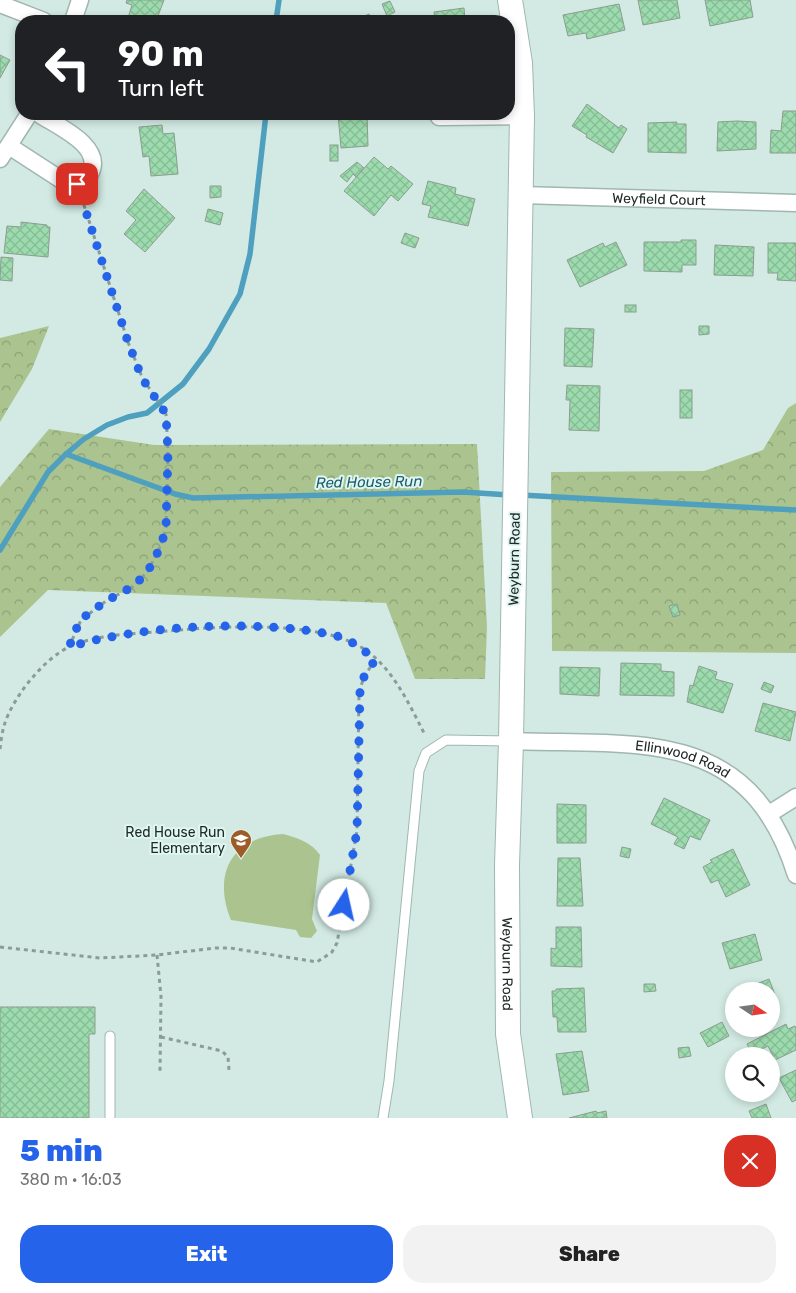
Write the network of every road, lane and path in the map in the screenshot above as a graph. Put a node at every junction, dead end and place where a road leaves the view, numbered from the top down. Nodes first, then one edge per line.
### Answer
1 (80, 0) edge
2 (510, 0) edge
3 (0, 4) edge
4 (28, 15) edge
5 (75, 15) edge
6 (512, 15) edge
7 (515, 32) edge
8 (515, 116) edge
9 (522, 116) junction
10 (25, 120) edge
11 (48, 120) edge
12 (4, 153) edge
13 (77, 184) junction
14 (521, 195) junction
15 (796, 203) edge
16 (69, 647) junction
17 (375, 660) junction
18 (424, 733) dead end
19 (511, 741) junction
20 (0, 749) edge
21 (796, 796) edge
22 (769, 814) junction
23 (796, 875) edge
24 (0, 947) edge
25 (157, 955) junction
26 (110, 1036) dead end
27 (161, 1037) junction
28 (229, 1070) dead end
29 (160, 1072) dead end
30 (110, 1118) edge
31 (383, 1118) edge
32 (520, 1118) edge

1 - 5 street
2 - 6 street, Weyburn Road
3 - 4 street
7 - 9 street, Weyburn Road
8 - 9 street
9 - 14 street, Weyburn Road
10 - 12 street
11 - 13 street
12 - 13 street
13 - 16 path
14 - 15 street, Weyfield Court
14 - 19 street, Weyburn Road
16 - 17 path
16 - 20 path
17 - 18 path
17 - 25 path
19 - 22 street, Ellinwood Road
19 - 31 lane
19 - 32 street, Weyburn Road
21 - 22 street
22 - 23 street, Ellinwood Road
24 - 25 path
25 - 27 path
26 - 30 lane
27 - 28 path
27 - 29 path

